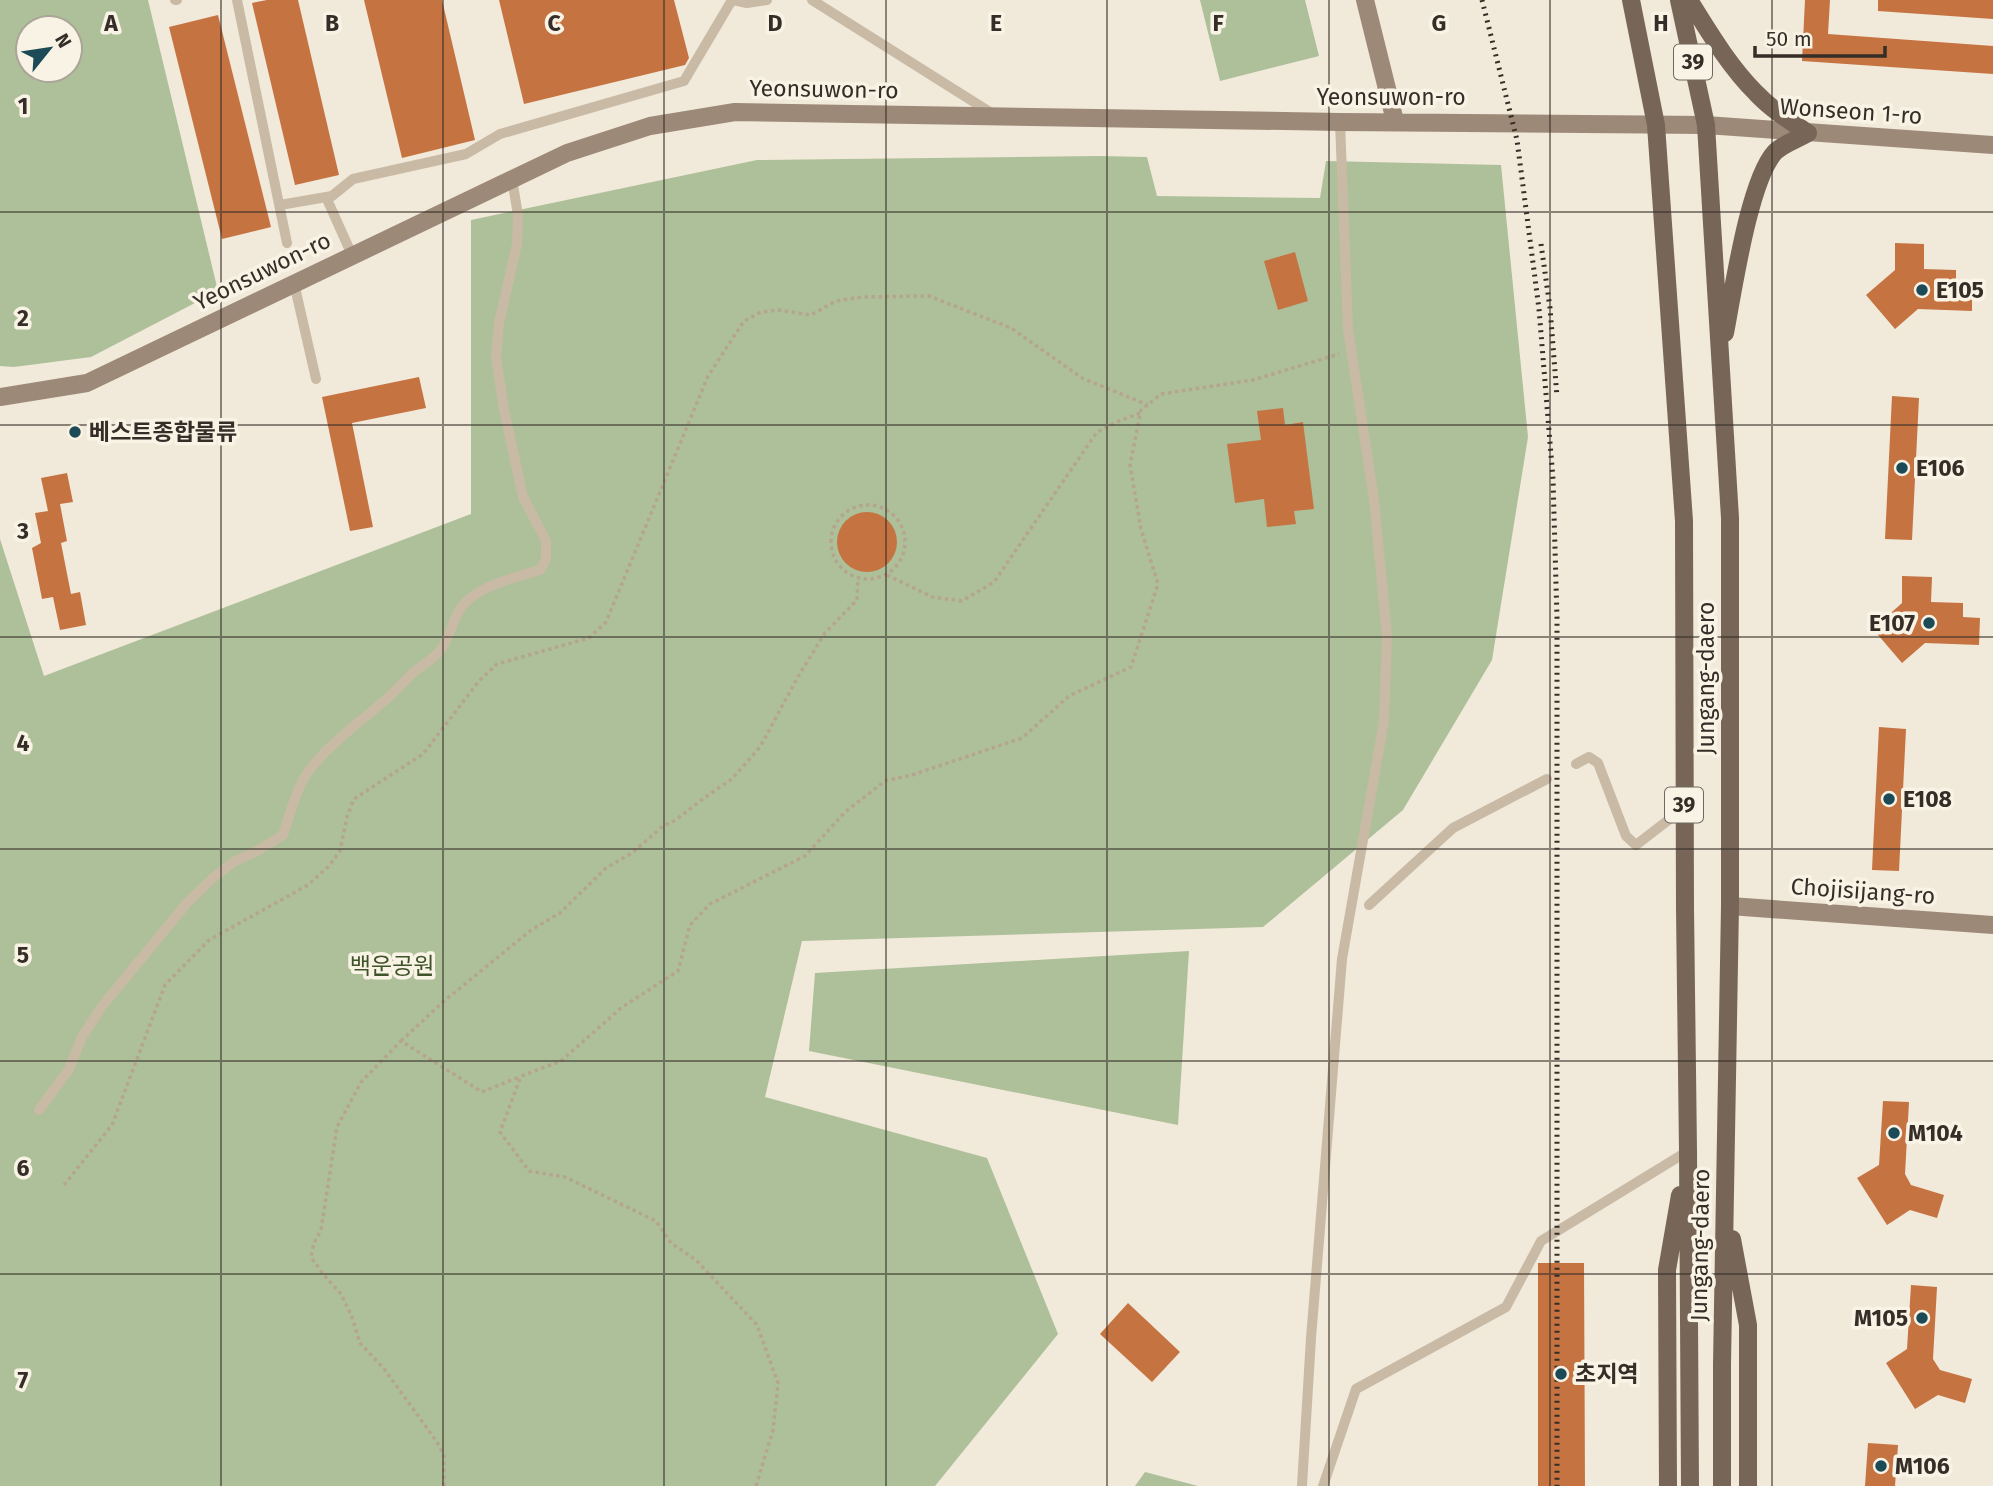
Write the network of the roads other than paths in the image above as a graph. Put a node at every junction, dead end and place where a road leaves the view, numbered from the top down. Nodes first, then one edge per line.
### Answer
1 (237, 0) edge
2 (732, 0) edge
3 (766, 0) edge
4 (811, 0) edge
5 (1365, 0) edge
6 (1631, 0) edge
7 (1679, 0) edge
8 (1689, 0) edge
9 (997, 116) junction
10 (1395, 121) junction
11 (1340, 122) junction
12 (1656, 125) junction
13 (1706, 125) junction
14 (1808, 133) junction
15 (1993, 145) edge
16 (512, 179) junction
17 (326, 197) junction
18 (280, 205) junction
19 (287, 243) dead end
20 (352, 255) junction
21 (294, 283) junction
22 (1720, 357) junction
23 (316, 379) dead end
24 (0, 397) edge
25 (1576, 764) dead end
26 (1547, 779) dead end
27 (1684, 808) junction
28 (1369, 905) dead end
29 (1730, 906) junction
30 (1993, 925) edge
31 (39, 1110) dead end
32 (1688, 1151) junction
33 (1725, 1198) junction
34 (1303, 1486) edge
35 (1323, 1486) edge
36 (1668, 1486) edge
37 (1690, 1486) edge
38 (1722, 1486) edge
39 (1748, 1486) edge

1 - 18 lane
2 - 3 lane
2 - 17 lane
4 - 9 lane
5 - 10 street
6 - 12 main road, Jungang-daero / 39
7 - 13 main road, Jungang-daero / 39
8 - 14 main road
9 - 11 street, Yeonsuwon-ro
9 - 16 street, Yeonsuwon-ro
10 - 11 street, Yeonsuwon-ro
10 - 12 street, Yeonsuwon-ro
11 - 34 lane
12 - 13 street, Yeonsuwon-ro
12 - 27 main road, Jungang-daero / 39
13 - 14 street, Wonseon 1-ro
13 - 22 main road, Jungang-daero / 39
14 - 15 street, Wonseon 1-ro
14 - 22 main road
16 - 20 street, Yeonsuwon-ro
16 - 31 lane
17 - 18 lane
17 - 20 lane
18 - 19 lane
20 - 21 street, Yeonsuwon-ro
21 - 23 lane
21 - 24 street, Yeonsuwon-ro
22 - 29 main road, Jungang-daero / 39
25 - 27 lane
26 - 28 lane
27 - 32 main road, Jungang-daero / 39
29 - 30 street, Chojisijang-ro
29 - 33 main road, Jungang-daero / 39
32 - 35 lane
32 - 36 main road
32 - 37 main road, Jungang-daero / 39
33 - 38 main road, Jungang-daero / 39
33 - 39 main road

